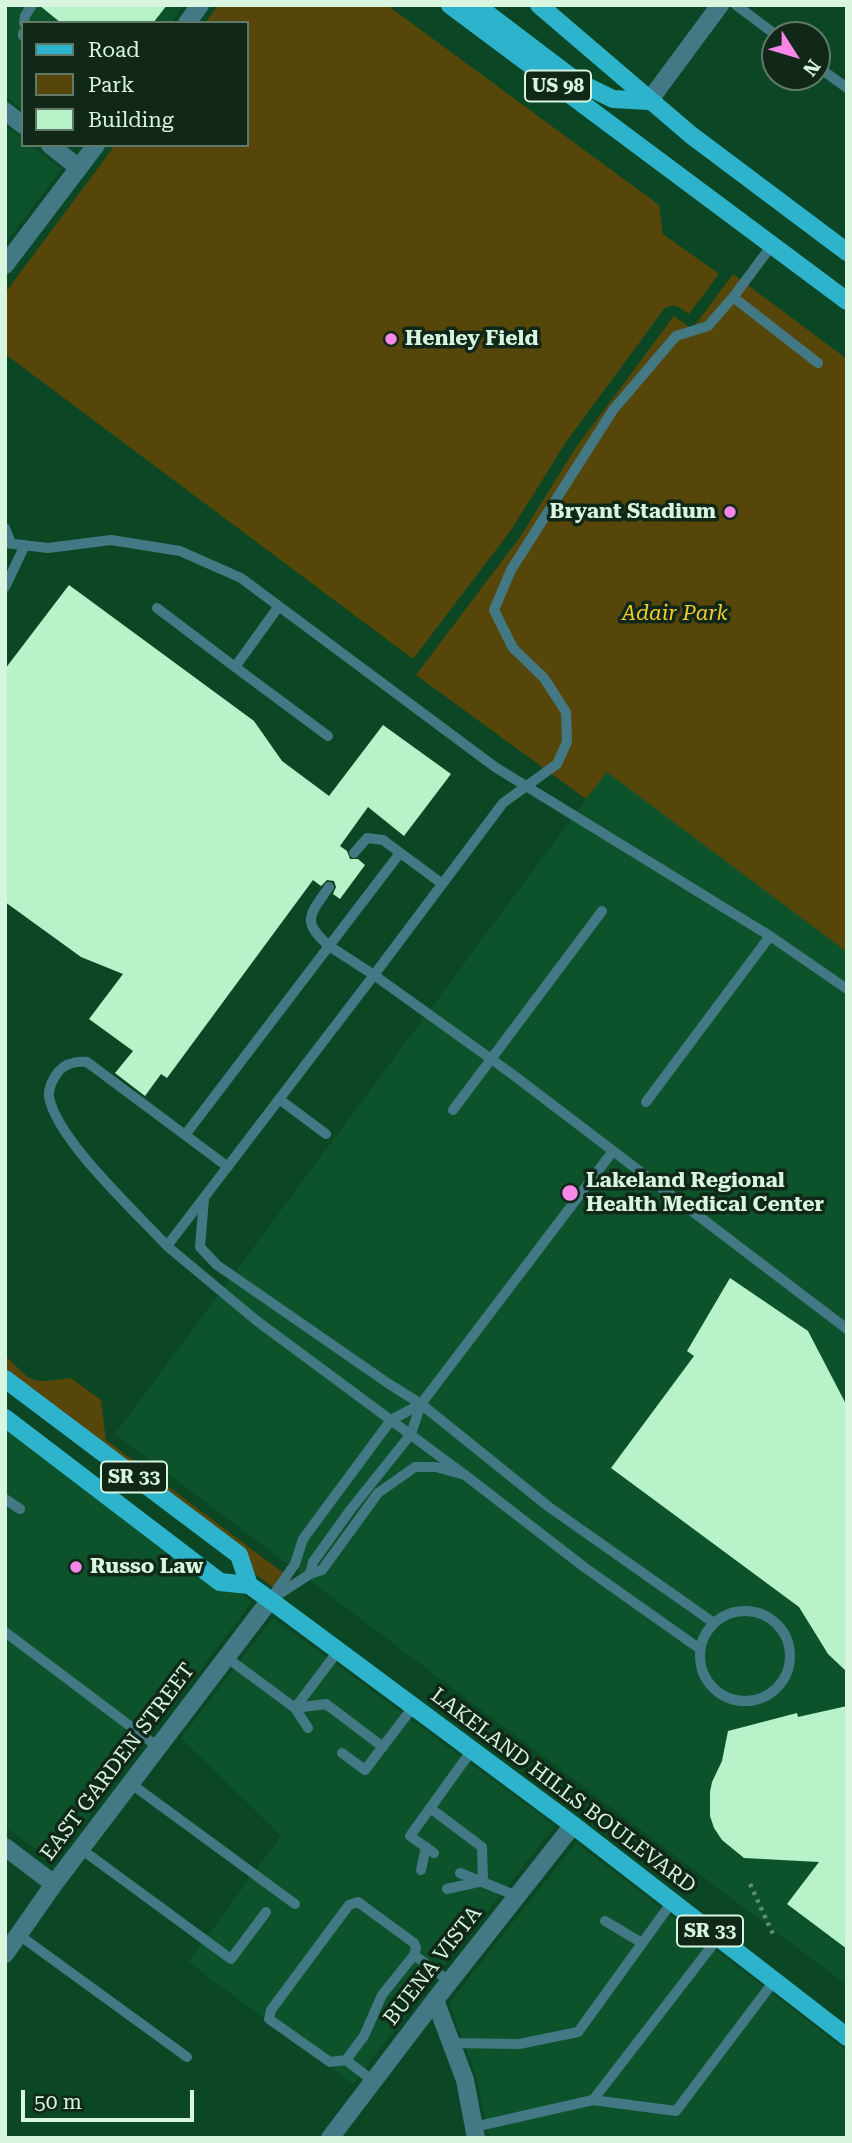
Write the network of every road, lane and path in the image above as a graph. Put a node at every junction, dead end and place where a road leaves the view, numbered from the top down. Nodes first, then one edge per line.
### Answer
1 (32, 5) edge
2 (200, 5) edge
3 (450, 5) edge
4 (476, 5) edge
5 (540, 5) edge
6 (719, 5) edge
7 (736, 5) edge
8 (24, 21) edge
9 (188, 21) edge
10 (761, 24) edge
11 (831, 76) edge
12 (847, 88) edge
13 (649, 101) junction
14 (5, 111) edge
15 (21, 123) edge
16 (53, 147) edge
17 (95, 147) edge
18 (79, 168) junction
19 (772, 245) junction
20 (847, 252) edge
21 (5, 265) edge
22 (733, 297) junction
23 (847, 301) edge
24 (818, 363) dead end
25 (5, 528) edge
26 (8, 543) edge
27 (25, 545) junction
28 (5, 587) edge
29 (279, 606) junction
30 (157, 608) dead end
31 (235, 667) junction
32 (328, 736) dead end
33 (526, 786) junction
34 (355, 853) dead end
35 (400, 853) junction
36 (441, 883) junction
37 (329, 887) dead end
38 (602, 911) dead end
39 (770, 936) junction
40 (329, 946) junction
41 (374, 975) junction
42 (847, 989) edge
43 (492, 1059) junction
44 (279, 1099) junction
45 (646, 1102) dead end
46 (453, 1110) dead end
47 (326, 1134) dead end
48 (185, 1135) junction
49 (612, 1151) junction
50 (228, 1167) junction
51 (204, 1199) junction
52 (167, 1246) junction
53 (847, 1329) edge
54 (5, 1378) edge
55 (421, 1404) junction
56 (5, 1419) edge
57 (391, 1420) junction
58 (411, 1434) junction
59 (465, 1475) junction
60 (5, 1499) edge
61 (19, 1509) dead end
62 (310, 1574) junction
63 (249, 1585) junction
64 (270, 1600) junction
65 (714, 1623) junction
66 (5, 1632) edge
67 (700, 1649) junction
68 (338, 1651) junction
69 (226, 1657) junction
70 (413, 1707) junction
71 (295, 1708) junction
72 (308, 1728) dead end
73 (383, 1746) junction
74 (158, 1748) junction
75 (472, 1750) junction
76 (342, 1753) dead end
77 (131, 1783) junction
78 (430, 1808) junction
79 (573, 1825) junction
80 (5, 1847) edge
81 (81, 1849) junction
82 (421, 1870) dead end
83 (460, 1873) dead end
84 (483, 1881) junction
85 (54, 1884) junction
86 (750, 1884) dead end
87 (447, 1889) dead end
88 (517, 1896) junction
89 (671, 1902) junction
90 (295, 1904) dead end
91 (265, 1912) dead end
92 (605, 1921) dead end
93 (773, 1934) dead end
94 (19, 1935) junction
95 (718, 1938) junction
96 (642, 1943) junction
97 (5, 1954) edge
98 (414, 1955) junction
99 (449, 1981) junction
100 (774, 1981) junction
101 (435, 2000) junction
102 (847, 2037) edge
103 (451, 2043) junction
104 (187, 2057) dead end
105 (346, 2060) junction
106 (373, 2081) junction
107 (593, 2100) junction
108 (475, 2132) edge
109 (330, 2138) edge

1 - 8 lane
2 - 9 street
3 - 19 main road, US 98
4 - 13 main road
5 - 13 main road, US 98
6 - 13 street
7 - 10 lane
11 - 12 lane
13 - 20 main road, US 98
14 - 15 street
16 - 18 street
17 - 18 street
18 - 21 street
19 - 22 lane
19 - 23 main road, US 98
22 - 24 lane
22 - 33 lane
25 - 26 lane
26 - 27 lane
27 - 28 lane
27 - 29 lane
29 - 31 lane
29 - 33 lane
30 - 31 lane
31 - 32 lane
33 - 36 lane
33 - 39 lane
34 - 35 lane
35 - 36 lane
35 - 40 lane
36 - 41 lane
37 - 40 lane
38 - 43 lane
39 - 42 lane
39 - 45 lane
40 - 41 lane
40 - 48 lane
41 - 43 lane
41 - 44 lane
43 - 46 lane
43 - 49 lane
44 - 47 lane
44 - 50 lane
48 - 50 lane
48 - 52 lane
49 - 53 lane
49 - 55 lane
50 - 51 lane
51 - 52 lane
51 - 55 lane
52 - 57 lane
54 - 63 main road, SR 33
55 - 57 lane
55 - 58 lane
55 - 65 lane
56 - 63 main road, LAKELAND HILLS BOULEVARD / SR 33
57 - 58 lane
57 - 64 lane
58 - 59 lane
58 - 62 lane
59 - 62 lane
59 - 67 lane
60 - 61 lane
62 - 64 lane
63 - 64 main road, LAKELAND HILLS BOULEVARD / SR 33
64 - 68 main road, LAKELAND HILLS BOULEVARD / SR 33
64 - 69 street, EAST GARDEN STREET
65 - 67 lane
65 - 67 lane
66 - 74 lane
68 - 70 main road, LAKELAND HILLS BOULEVARD / SR 33
68 - 71 lane
69 - 71 lane
69 - 74 street, EAST GARDEN STREET
70 - 73 lane
70 - 75 main road, LAKELAND HILLS BOULEVARD / SR 33
71 - 72 lane
71 - 73 lane
73 - 76 lane
74 - 77 street, EAST GARDEN STREET
75 - 78 lane
75 - 79 main road, LAKELAND HILLS BOULEVARD / SR 33
77 - 81 street, EAST GARDEN STREET
77 - 90 lane
78 - 82 lane
78 - 84 lane
79 - 88 street, BUENA VISTA
79 - 89 main road, LAKELAND HILLS BOULEVARD / SR 33
80 - 85 street
81 - 85 street, EAST GARDEN STREET
81 - 91 lane
83 - 84 lane
84 - 87 lane
84 - 88 lane
85 - 94 street, EAST GARDEN STREET
86 - 93 path
88 - 99 street, BUENA VISTA
89 - 95 main road, LAKELAND HILLS BOULEVARD / SR 33
89 - 96 lane
92 - 96 lane
94 - 97 street, EAST GARDEN STREET
94 - 104 lane
95 - 100 main road, LAKELAND HILLS BOULEVARD / SR 33
95 - 107 lane
96 - 103 lane
98 - 99 lane
98 - 105 lane
98 - 105 lane
99 - 101 street, BUENA VISTA
100 - 102 main road, LAKELAND HILLS BOULEVARD / SR 33
100 - 107 lane
101 - 103 street
101 - 106 street, BUENA VISTA
103 - 108 street
105 - 106 lane
106 - 109 street, BUENA VISTA
107 - 108 lane

